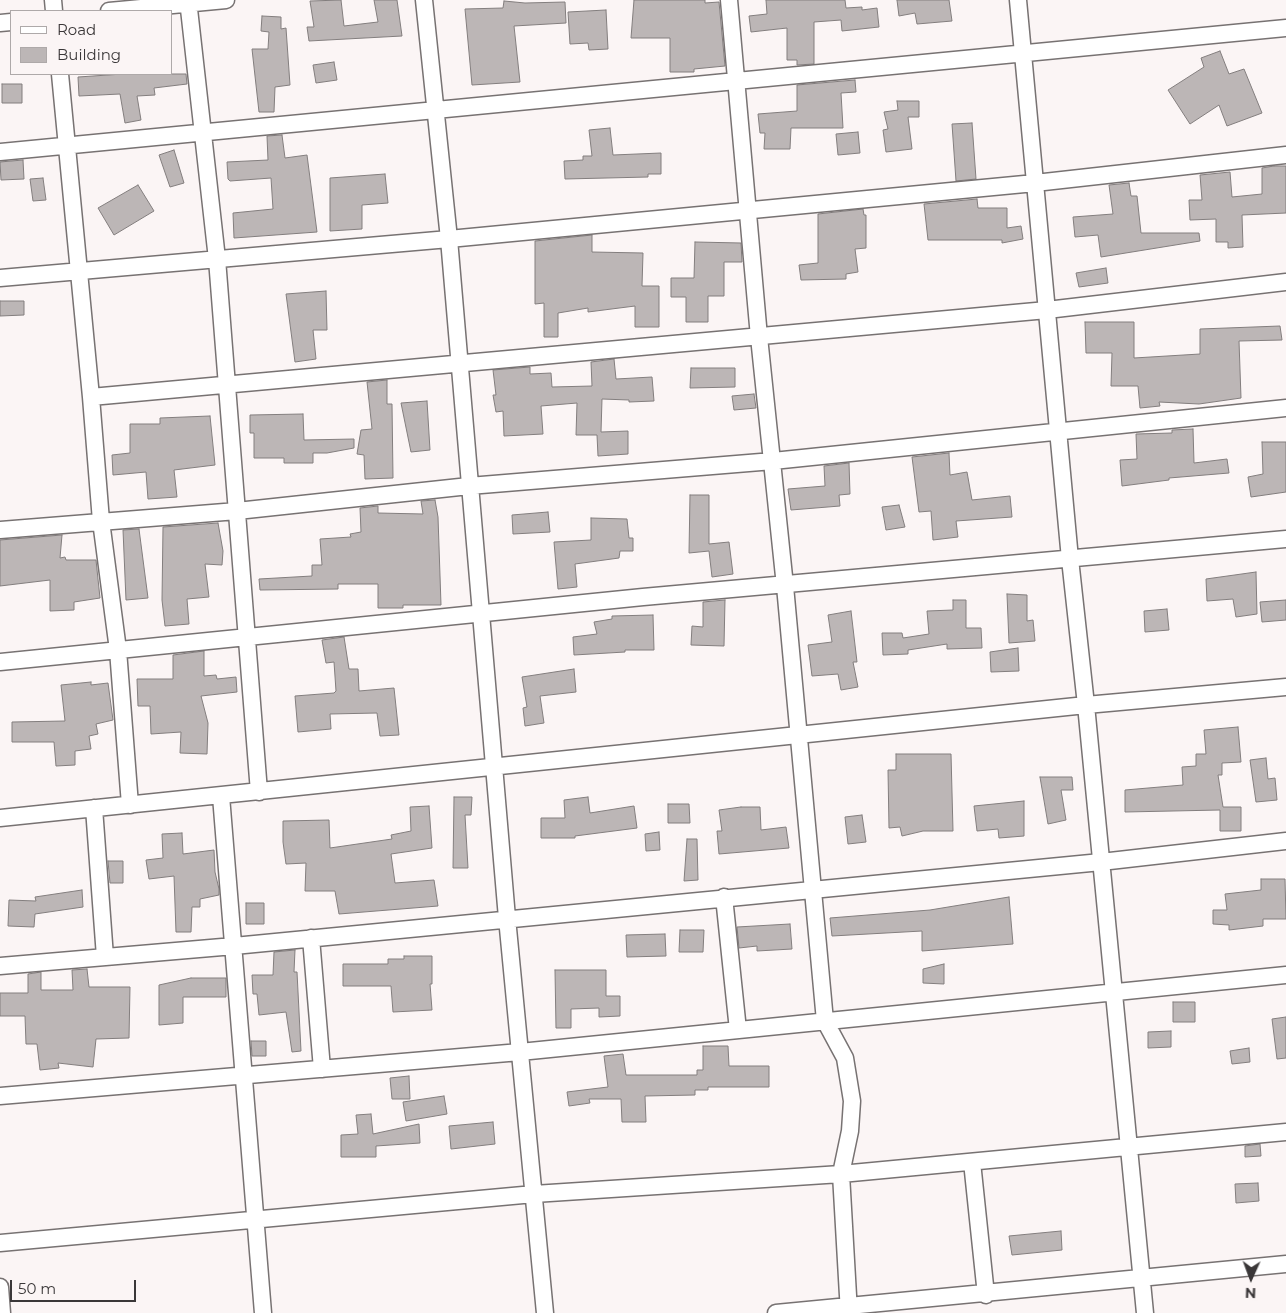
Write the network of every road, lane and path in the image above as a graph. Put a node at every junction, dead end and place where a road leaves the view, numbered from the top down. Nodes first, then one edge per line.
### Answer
1 (226, 0) edge
2 (424, 0) edge
3 (729, 0) edge
4 (1018, 0) edge
5 (189, 2) edge
6 (118, 10) edge
7 (1286, 28) edge
8 (1023, 53) junction
9 (60, 75) edge
10 (737, 81) junction
11 (434, 111) junction
12 (204, 134) junction
13 (68, 146) junction
14 (0, 152) edge
15 (1286, 155) edge
16 (1035, 183) junction
17 (747, 211) junction
18 (449, 240) junction
19 (217, 259) junction
20 (79, 273) junction
21 (0, 278) edge
22 (1286, 282) edge
23 (1047, 310) junction
24 (759, 337) junction
25 (460, 362) junction
26 (227, 384) junction
27 (91, 396) junction
28 (1286, 408) edge
29 (1059, 432) junction
30 (773, 460) junction
31 (469, 486) junction
32 (236, 511) junction
33 (101, 521) junction
34 (0, 530) edge
35 (1286, 539) edge
36 (1070, 559) junction
37 (785, 586) junction
38 (481, 613) junction
39 (246, 638) junction
40 (118, 650) junction
41 (0, 662) edge
42 (1286, 687) edge
43 (1086, 705) junction
44 (800, 736) junction
45 (495, 766) junction
46 (259, 792) junction
47 (221, 796) junction
48 (130, 805) junction
49 (94, 808) junction
50 (0, 818) edge
51 (1286, 842) edge
52 (1101, 862) junction
53 (812, 889) junction
54 (724, 897) junction
55 (507, 918) junction
56 (311, 938) junction
57 (234, 946) junction
58 (105, 957) junction
59 (0, 966) edge
60 (1286, 975) edge
61 (1114, 994) junction
62 (825, 1021) junction
63 (738, 1030) junction
64 (520, 1052) junction
65 (322, 1069) junction
66 (244, 1076) junction
67 (0, 1096) edge
68 (1286, 1132) edge
69 (1128, 1148) junction
70 (972, 1162) junction
71 (841, 1174) junction
72 (534, 1194) junction
73 (255, 1221) junction
74 (0, 1244) edge
75 (1286, 1264) edge
76 (1141, 1278) junction
77 (0, 1287) edge
78 (986, 1295) junction
79 (849, 1310) edge
80 (2, 1313) edge
81 (263, 1313) edge
82 (545, 1313) edge
83 (776, 1313) edge
84 (1145, 1313) edge

1 - 5 street
2 - 11 street
3 - 10 street
4 - 8 street
5 - 6 street
5 - 12 street
7 - 8 street
8 - 10 street
8 - 16 street
9 - 13 street
10 - 11 street
10 - 17 street
11 - 12 street
11 - 18 street
12 - 13 street
12 - 19 street
13 - 14 street
13 - 20 street
15 - 16 street
16 - 17 street
16 - 23 street
17 - 18 street
17 - 24 street
18 - 19 street
18 - 25 street
19 - 20 street
19 - 26 street
20 - 21 street
20 - 27 street
22 - 23 street
23 - 24 street
23 - 29 street
24 - 25 street
24 - 30 street
25 - 26 street
25 - 31 street
26 - 27 street
26 - 32 street
27 - 33 street
28 - 29 street
29 - 30 street
29 - 36 street
30 - 31 street
30 - 37 street
31 - 32 street
31 - 38 street
32 - 33 street
32 - 39 street
33 - 34 street
33 - 40 street
35 - 36 street
36 - 37 street
36 - 43 street
37 - 38 street
37 - 44 street
38 - 39 street
38 - 45 street
39 - 40 street
39 - 46 street
40 - 41 street
40 - 48 street
42 - 43 street
43 - 44 street
43 - 52 street
44 - 45 street
44 - 53 street
45 - 46 street
45 - 55 street
46 - 47 street
47 - 48 street
47 - 57 street
48 - 49 street
49 - 50 street
49 - 58 street
51 - 52 street
52 - 53 street
52 - 61 street
53 - 54 street
53 - 62 street
54 - 55 street
54 - 63 street
55 - 56 street
55 - 64 street
56 - 57 street
56 - 65 street
57 - 58 street
57 - 66 street
58 - 59 street
60 - 61 street
61 - 62 street
61 - 69 street
62 - 63 street
62 - 71 street
63 - 64 street
64 - 65 street
64 - 72 street
65 - 66 street
66 - 67 street
66 - 73 street
68 - 69 street
69 - 70 street
69 - 76 street
70 - 71 street
70 - 78 street
71 - 72 street
71 - 79 street
72 - 73 street
72 - 82 street
73 - 74 street
73 - 81 street
75 - 76 street
76 - 78 street
76 - 84 street
77 - 80 street
78 - 79 street
79 - 83 street

